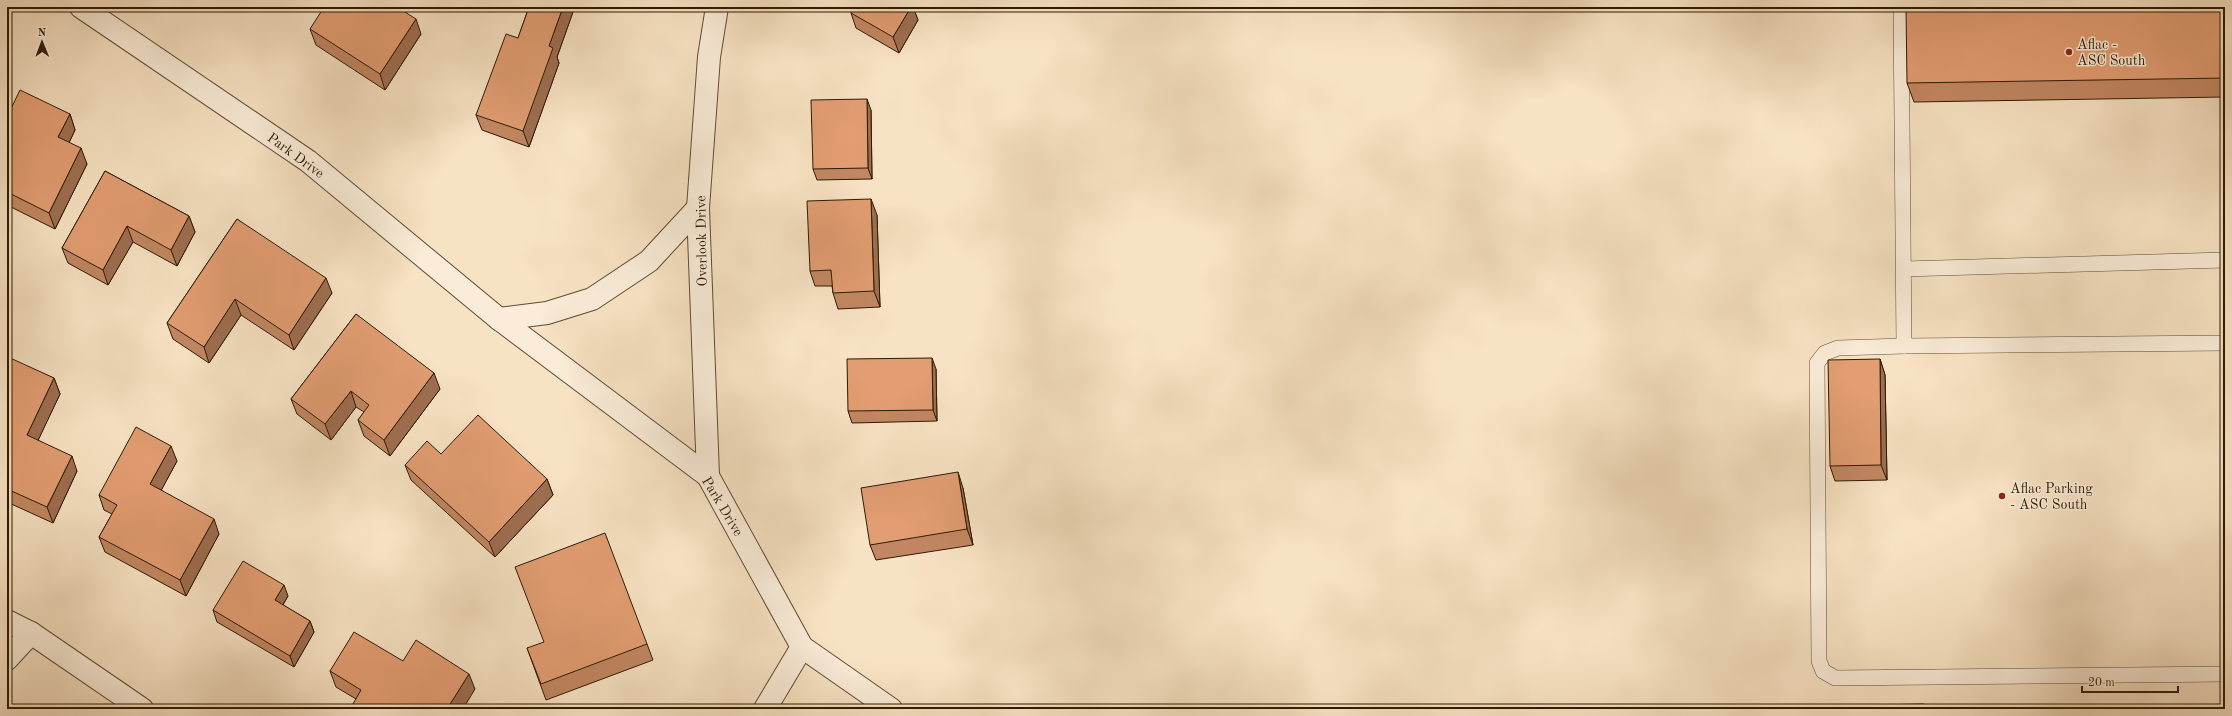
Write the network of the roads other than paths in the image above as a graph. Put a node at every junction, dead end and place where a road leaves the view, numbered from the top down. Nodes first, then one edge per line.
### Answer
1 (81, 7) edge
2 (717, 7) edge
3 (1901, 7) edge
4 (698, 208) junction
5 (2225, 260) edge
6 (1904, 269) junction
7 (499, 319) junction
8 (2225, 343) edge
9 (1904, 346) junction
10 (708, 476) junction
11 (7, 621) edge
12 (31, 633) junction
13 (802, 647) junction
14 (7, 659) edge
15 (2225, 674) edge
16 (142, 709) edge
17 (765, 709) edge
18 (891, 709) edge

1 - 7 street, Park Drive
2 - 4 street, Overlook Drive
3 - 6 lane
4 - 7 street
4 - 10 street, Overlook Drive
5 - 6 lane
6 - 9 lane
7 - 10 street, Park Drive
8 - 9 lane
9 - 15 lane
10 - 13 street, Park Drive
11 - 12 street
12 - 14 street
12 - 16 street
13 - 17 street
13 - 18 street, Park Drive

